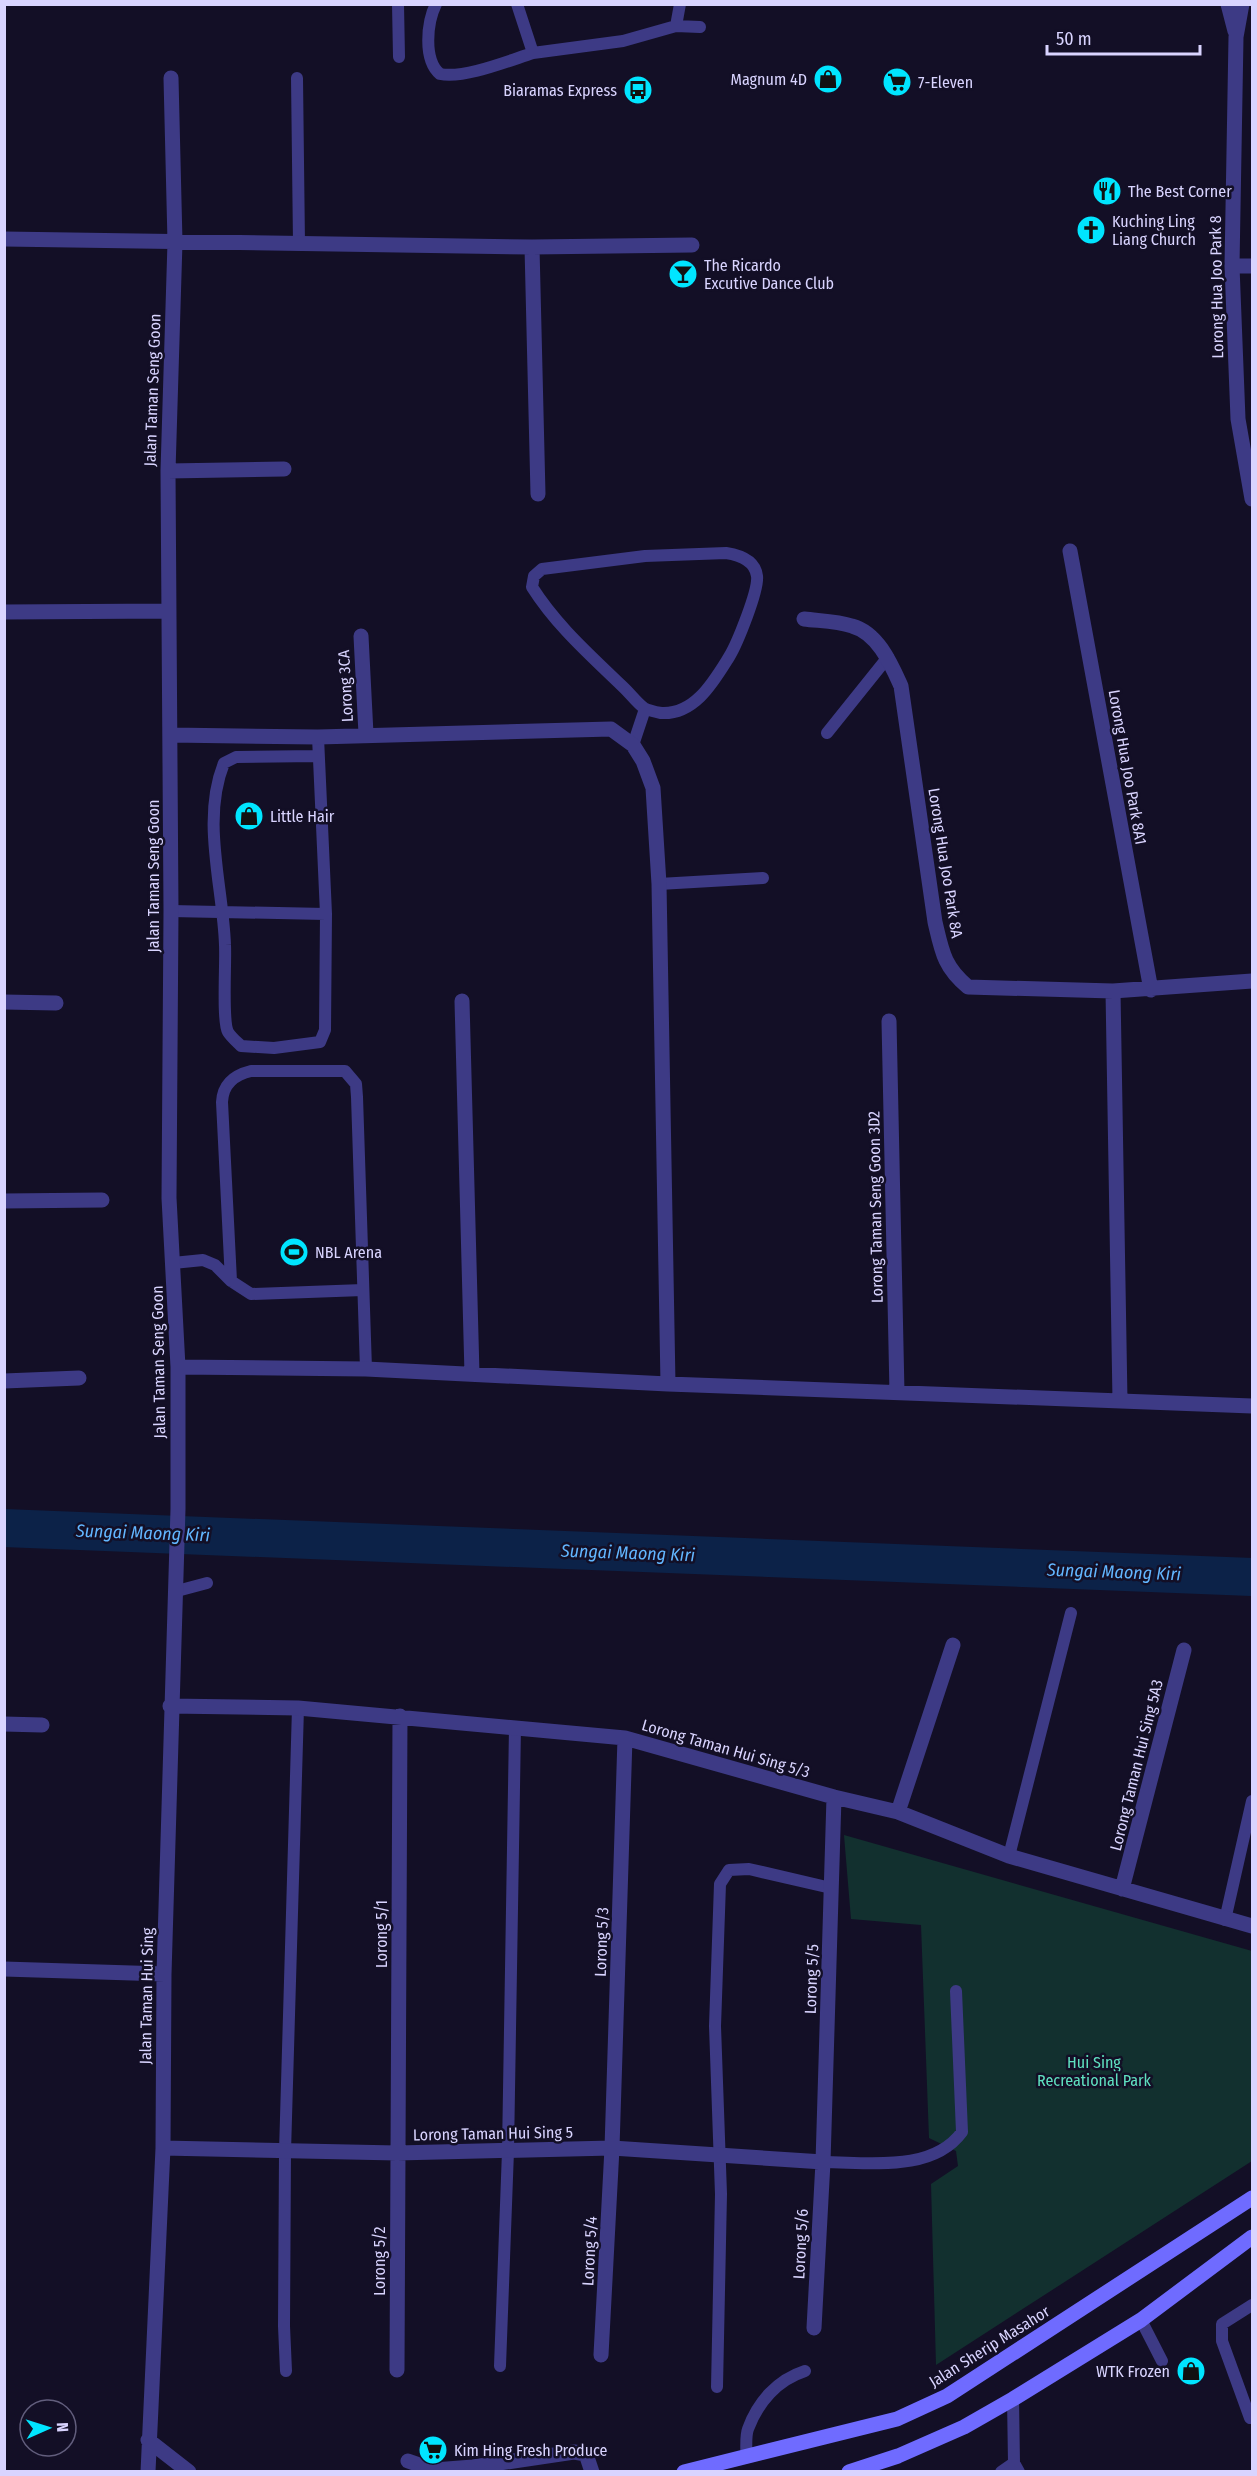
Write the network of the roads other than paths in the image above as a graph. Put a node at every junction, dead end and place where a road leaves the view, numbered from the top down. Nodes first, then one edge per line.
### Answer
1 (398, 4) edge
2 (436, 4) edge
3 (517, 4) edge
4 (680, 4) edge
5 (1228, 4) edge
6 (1242, 4) edge
7 (676, 26) junction
8 (700, 27) dead end
9 (1236, 37) junction
10 (533, 53) junction
11 (399, 57) dead end
12 (171, 78) dead end
13 (297, 78) dead end
14 (4, 240) edge
15 (175, 242) junction
16 (299, 244) junction
17 (692, 245) dead end
18 (532, 247) junction
19 (1232, 266) junction
20 (1252, 266) edge
21 (284, 469) dead end
22 (168, 471) junction
23 (538, 494) dead end
24 (1252, 499) edge
25 (1070, 551) dead end
26 (169, 611) junction
27 (4, 612) edge
28 (804, 619) dead end
29 (361, 636) dead end
30 (888, 657) junction
31 (645, 709) junction
32 (827, 733) dead end
33 (366, 734) junction
34 (171, 735) junction
35 (318, 738) junction
36 (633, 745) junction
37 (318, 756) junction
38 (762, 878) dead end
39 (659, 884) junction
40 (171, 911) junction
41 (222, 913) junction
42 (326, 914) junction
43 (1252, 981) edge
44 (1151, 990) junction
45 (1113, 991) junction
46 (462, 1001) dead end
47 (4, 1002) edge
48 (56, 1003) dead end
49 (889, 1021) dead end
50 (102, 1200) dead end
51 (4, 1201) edge
52 (173, 1263) junction
53 (231, 1281) junction
54 (363, 1290) junction
55 (178, 1367) junction
56 (366, 1369) junction
57 (472, 1374) junction
58 (79, 1378) dead end
59 (4, 1381) edge
60 (668, 1384) junction
61 (897, 1393) junction
62 (1120, 1401) junction
63 (1252, 1406) edge
64 (176, 1551) joint
65 (207, 1583) dead end
66 (177, 1591) junction
67 (1071, 1613) dead end
68 (954, 1644) dead end
69 (1184, 1650) dead end
70 (170, 1706) junction
71 (298, 1708) junction
72 (400, 1716) junction
73 (4, 1724) edge
74 (42, 1725) dead end
75 (515, 1727) junction
76 (625, 1738) junction
77 (834, 1797) junction
78 (1252, 1801) edge
79 (898, 1812) junction
80 (1009, 1856) junction
81 (831, 1888) junction
82 (1122, 1889) junction
83 (1225, 1920) junction
84 (1252, 1926) edge
85 (4, 1969) edge
86 (164, 1974) junction
87 (956, 1991) dead end
88 (163, 2148) junction
89 (612, 2148) junction
90 (508, 2151) junction
91 (285, 2152) junction
92 (397, 2152) junction
93 (718, 2156) junction
94 (823, 2162) junction
95 (1252, 2198) edge
96 (1252, 2240) edge
97 (1252, 2305) edge
98 (1141, 2320) junction
99 (814, 2328) dead end
100 (601, 2355) dead end
101 (1162, 2361) dead end
102 (500, 2366) dead end
103 (397, 2370) dead end
104 (805, 2371) dead end
105 (286, 2372) dead end
106 (717, 2387) dead end
107 (1013, 2399) junction
108 (1250, 2418) dead end
109 (148, 2440) junction
110 (746, 2457) junction
111 (408, 2461) dead end
112 (1016, 2468) edge
113 (148, 2472) edge
114 (189, 2472) edge
115 (592, 2472) edge
116 (684, 2472) edge
117 (849, 2472) edge
118 (1000, 2472) edge

1 - 11 lane
2 - 10 lane
3 - 10 lane
4 - 7 lane
5 - 9 street, Lorong Hua Joo Park 8
6 - 9 street, Lorong Hua Joo Park 8
7 - 8 lane
7 - 10 lane
9 - 19 street, Lorong Hua Joo Park 8
12 - 15 street, Jalan Taman Seng Goon
13 - 16 lane
14 - 15 street
15 - 16 street
15 - 22 street, Jalan Taman Seng Goon
16 - 18 street
17 - 18 street
18 - 23 street
19 - 20 street
19 - 24 street, Lorong Hua Joo Park 8
21 - 22 street
22 - 26 street, Jalan Taman Seng Goon
25 - 44 street, Lorong Hua Joo Park 8A1
26 - 27 street
26 - 34 street, Jalan Taman Seng Goon
28 - 30 street, Lorong Hua Joo Park 8A
29 - 33 street, Lorong 3CA
30 - 32 lane
30 - 45 street, Lorong Hua Joo Park 8A
31 - 31 lane
31 - 36 lane
33 - 35 street
33 - 36 street
34 - 35 street
34 - 40 street, Jalan Taman Seng Goon
35 - 37 lane
36 - 39 street
37 - 41 lane
37 - 42 lane
38 - 39 lane
39 - 60 street
40 - 41 lane
40 - 52 street, Jalan Taman Seng Goon
41 - 42 lane
41 - 42 lane
43 - 44 street, Lorong Hua Joo Park 8A
44 - 45 street, Lorong Hua Joo Park 8A
45 - 62 street
46 - 57 street
47 - 48 street
49 - 61 street, Lorong Taman Seng Goon 3D2
50 - 51 street
52 - 53 lane
52 - 55 street, Jalan Taman Seng Goon
53 - 54 lane
53 - 54 lane
54 - 56 lane
55 - 56 street
55 - 64 street, Jalan Taman Seng Goon
56 - 57 street
57 - 60 street
58 - 59 street
60 - 61 street
61 - 62 street
62 - 63 street
64 - 66 street, Jalan Taman Hui Sing
65 - 66 lane
66 - 70 street, Jalan Taman Hui Sing
67 - 80 lane
68 - 79 street
69 - 82 street, Lorong Taman Hui Sing 5A3
70 - 71 street, Lorong Taman Hui Sing 5/3
70 - 86 street, Jalan Taman Hui Sing
71 - 72 street, Lorong Taman Hui Sing 5/3
71 - 91 lane
72 - 75 street, Lorong Taman Hui Sing 5/3
72 - 92 street, Lorong 5/1
73 - 74 street
75 - 76 street, Lorong Taman Hui Sing 5/3
75 - 90 lane
76 - 77 street, Lorong Taman Hui Sing 5/3
76 - 89 street, Lorong 5/3
77 - 79 street, Lorong Taman Hui Sing 5/3
77 - 81 street, Lorong 5/5
78 - 83 lane
79 - 80 street, Lorong Taman Hui Sing 5/3
80 - 82 street, Lorong Taman Hui Sing 5/3
81 - 93 lane
81 - 94 street, Lorong 5/5
82 - 83 street, Lorong Taman Hui Sing 5/3
83 - 84 street, Lorong Taman Hui Sing 5/3
85 - 86 street
86 - 88 street, Jalan Taman Hui Sing
87 - 94 lane
88 - 91 street, Lorong Taman Hui Sing 5
88 - 109 street, Jalan Taman Hui Sing
89 - 90 street, Lorong Taman Hui Sing 5
89 - 93 street, Lorong Taman Hui Sing 5
89 - 100 street, Lorong 5/4
90 - 92 street, Lorong Taman Hui Sing 5
90 - 102 lane
91 - 92 street, Lorong Taman Hui Sing 5
91 - 105 lane
92 - 103 street, Lorong 5/2
93 - 94 street, Lorong Taman Hui Sing 5
93 - 106 lane
94 - 99 street, Lorong 5/6
95 - 110 main road, Jalan Sherip Masahor
96 - 98 main road
97 - 108 lane
98 - 101 lane
98 - 107 main road
104 - 110 lane
107 - 112 lane
107 - 117 main road
109 - 113 street, Jalan Taman Hui Sing
109 - 114 street
110 - 116 main road, Jalan Sherip Masahor
111 - 115 street
112 - 118 lane

